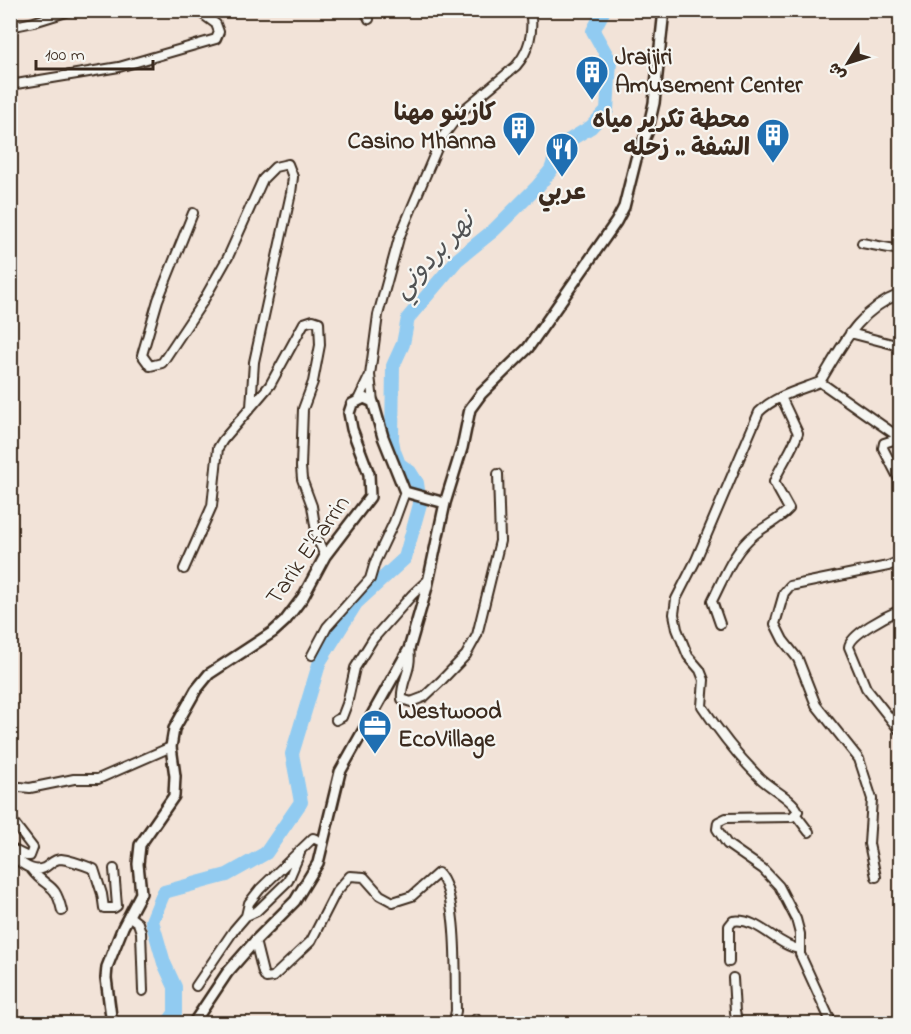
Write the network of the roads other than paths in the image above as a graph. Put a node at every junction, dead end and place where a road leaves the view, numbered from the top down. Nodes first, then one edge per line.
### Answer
1 (73, 10) edge
2 (197, 10) edge
3 (365, 10) edge
4 (530, 10) edge
5 (664, 10) edge
6 (369, 19) dead end
7 (10, 27) edge
8 (10, 85) edge
9 (193, 213) dead end
10 (862, 243) dead end
11 (900, 250) edge
12 (900, 294) edge
13 (850, 333) junction
14 (900, 346) edge
15 (370, 375) junction
16 (820, 382) junction
17 (781, 397) junction
18 (358, 400) junction
19 (373, 402) junction
20 (251, 407) junction
21 (900, 438) edge
22 (498, 474) dead end
23 (900, 481) edge
24 (410, 494) junction
25 (445, 502) junction
26 (325, 556) junction
27 (900, 561) edge
28 (184, 569) dead end
29 (427, 581) junction
30 (900, 610) edge
31 (720, 624) dead end
32 (409, 649) junction
33 (312, 655) dead end
34 (336, 720) dead end
35 (900, 731) edge
36 (171, 747) junction
37 (10, 786) edge
38 (796, 815) junction
39 (10, 818) edge
40 (809, 832) dead end
41 (322, 842) junction
42 (10, 850) edge
43 (301, 851) junction
44 (30, 868) junction
45 (114, 869) dead end
46 (876, 877) dead end
47 (62, 911) dead end
48 (129, 916) junction
49 (246, 916) junction
50 (255, 941) junction
51 (800, 949) junction
52 (729, 962) dead end
53 (733, 978) dead end
54 (196, 986) dead end
55 (143, 991) dead end
56 (112, 1023) edge
57 (193, 1023) edge
58 (453, 1023) edge
59 (738, 1023) edge
60 (832, 1023) edge

1 - 7 street
2 - 8 street
3 - 6 street
4 - 15 street
5 - 25 street
9 - 20 street
10 - 11 street
12 - 13 street
13 - 14 street
13 - 16 street
15 - 18 street
15 - 19 street
16 - 17 street
16 - 21 street
17 - 31 street
17 - 38 street
18 - 19 street
18 - 26 street, Tarik E'farrin
19 - 24 street
20 - 26 street
20 - 28 street
21 - 23 street
22 - 32 street
24 - 25 street
24 - 33 street
25 - 29 street
26 - 36 street, Tarik E'farrin
27 - 46 street
29 - 32 street
29 - 34 street
30 - 35 street
32 - 41 street
36 - 37 street
36 - 48 street, Tarik E'farrin
38 - 40 street
38 - 51 street
39 - 42 street
41 - 43 street
41 - 50 street
42 - 44 street
43 - 49 street
43 - 49 street
44 - 45 street
44 - 47 street
48 - 55 street
48 - 56 street, Tarik E'farrin
49 - 54 street
50 - 57 street
50 - 58 street
51 - 52 street
51 - 60 street
53 - 59 street

